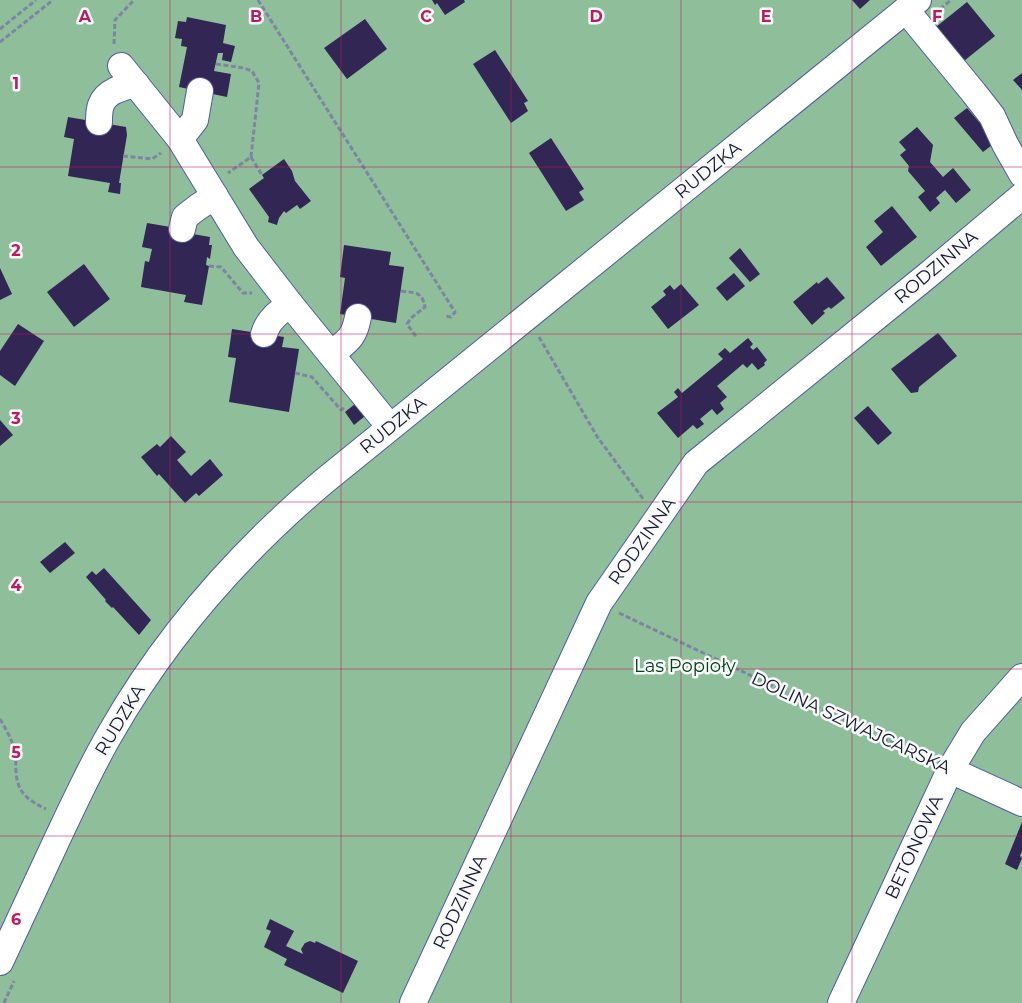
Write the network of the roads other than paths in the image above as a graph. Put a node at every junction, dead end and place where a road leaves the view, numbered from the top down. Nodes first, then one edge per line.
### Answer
1 (915, 12) edge
2 (200, 91) dead end
3 (99, 122) dead end
4 (180, 139) junction
5 (1022, 174) edge
6 (212, 191) junction
7 (1022, 196) edge
8 (182, 229) dead end
9 (290, 304) junction
10 (358, 317) dead end
11 (264, 334) dead end
12 (331, 354) junction
13 (390, 427) junction
14 (1022, 677) edge
15 (950, 770) junction
16 (1022, 803) edge
17 (8, 969) edge
18 (413, 1003) edge
19 (841, 1003) edge

1 - 5 street
1 - 13 street, RUDZKA
2 - 4 street
3 - 4 street
4 - 6 street
6 - 8 street
6 - 9 street
7 - 18 street, RODZINNA
9 - 11 street
9 - 12 street
10 - 12 street
12 - 13 street
13 - 17 street, RUDZKA
14 - 15 street, BETONOWA
15 - 16 street, DOLINA SZWAJCARSKA
15 - 19 street, BETONOWA

